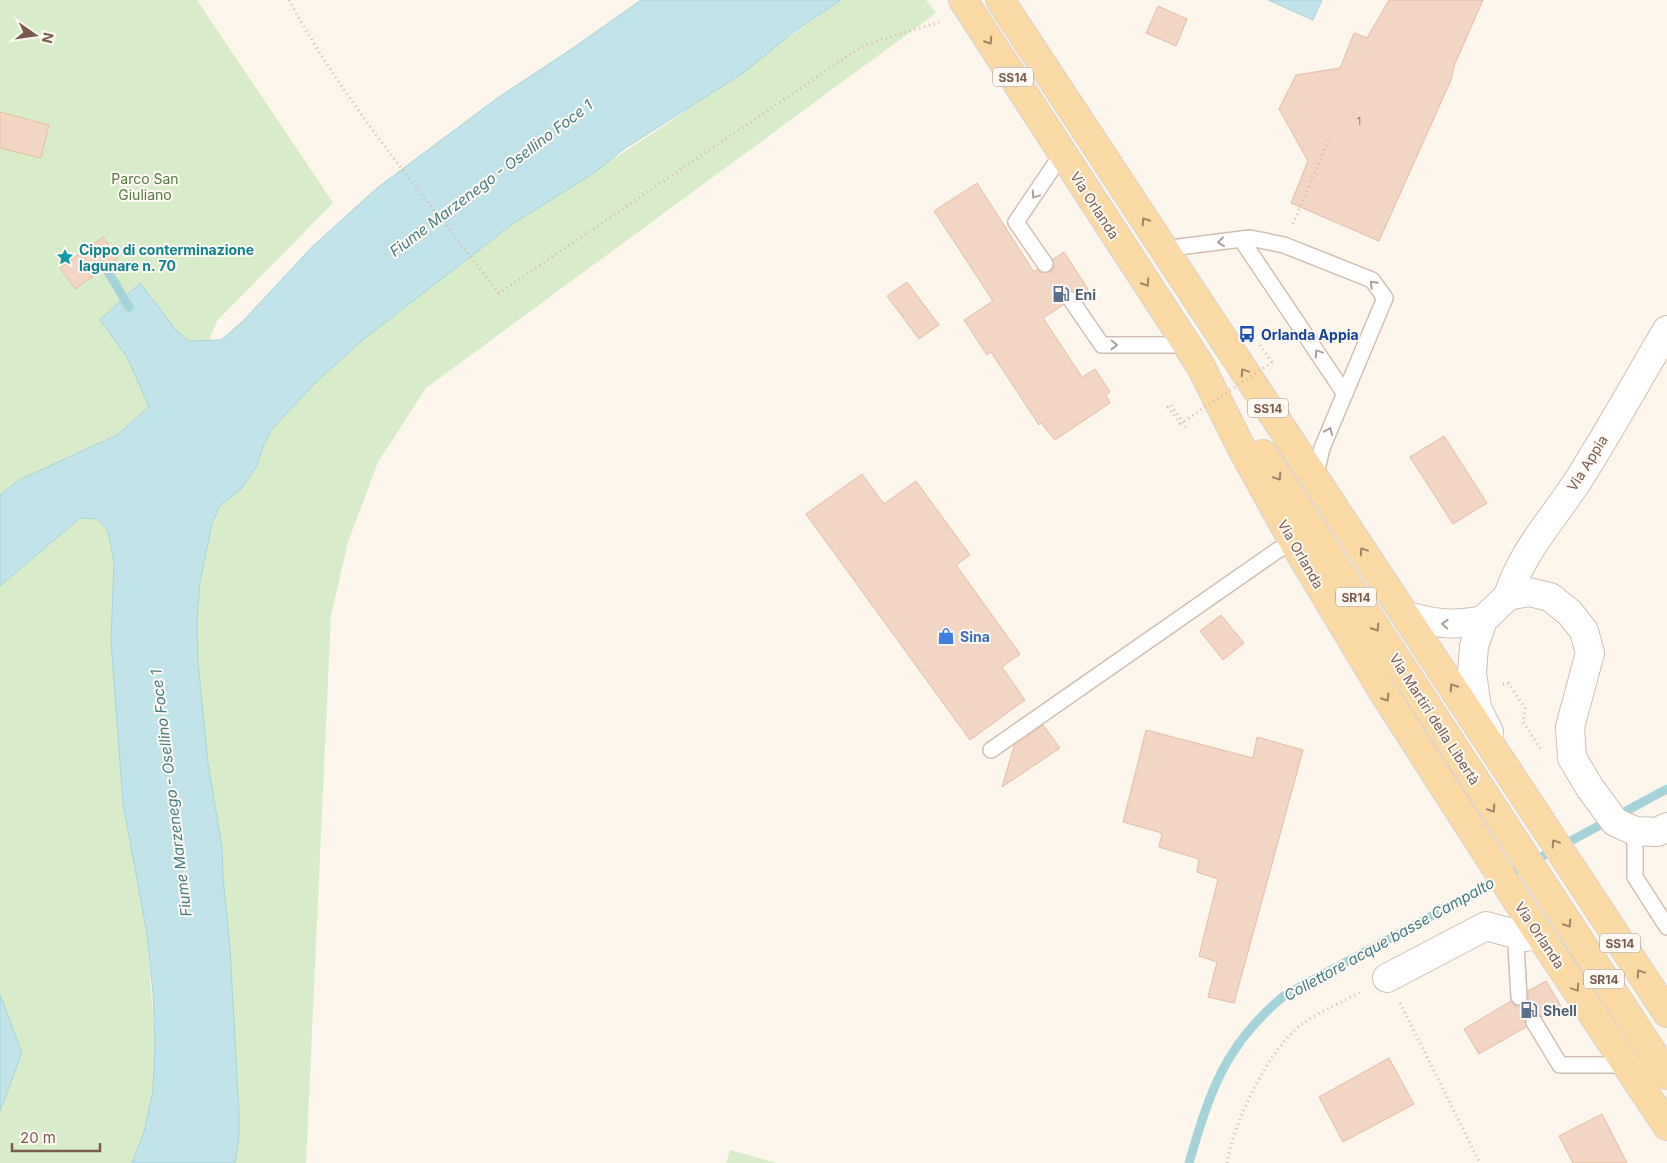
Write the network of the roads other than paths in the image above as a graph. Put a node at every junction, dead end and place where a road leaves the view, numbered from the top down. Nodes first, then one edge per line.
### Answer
1 (1000, 0) edge
2 (956, 10) edge
3 (1062, 154) junction
4 (1242, 239) junction
5 (1163, 249) junction
6 (1045, 264) dead end
7 (1071, 300) dead end
8 (1667, 330) edge
9 (1193, 355) junction
10 (1345, 394) junction
11 (1315, 478) junction
12 (1294, 543) junction
13 (1508, 596) junction
14 (1407, 616) junction
15 (1483, 620) junction
16 (991, 750) dead end
17 (1507, 770) junction
18 (1667, 827) edge
19 (1635, 831) junction
20 (1667, 927) edge
21 (1531, 933) junction
22 (1387, 978) road end
23 (1519, 997) dead end
24 (1667, 1013) edge
25 (1534, 1022) dead end
26 (1627, 1065) junction
27 (1667, 1075) edge
28 (1667, 1126) edge

5 -> 1 main road, SS14
2 -> 3 main road, Via Orlanda / SS14
3 -> 6 lane
3 -> 9 main road, Via Orlanda / SS14
4 -> 5 lane
10 -> 4 lane
10 -> 4 lane
11 -> 5 main road, SS14
7 -> 9 lane
8 - 13 street, Via Appia
9 - 12 main road, Via Orlanda / SS14
9 -> 27 main road, Via Martiri della Libertà / SR14
11 -> 10 lane
14 -> 11 main road, SS14
12 - 16 lane
12 -> 21 main road, Via Orlanda / SS14
13 - 15 street
13 - 19 street
15 -> 14 street
17 -> 14 main road, SS14
15 - 17 street
24 -> 17 main road, SS14
18 - 19 street
19 - 20 lane
21 - 22 street
21 - 23 lane
21 -> 26 main road, Via Orlanda / SS14
25 - 26 lane
26 - 28 main road, Via Orlanda / SS14

